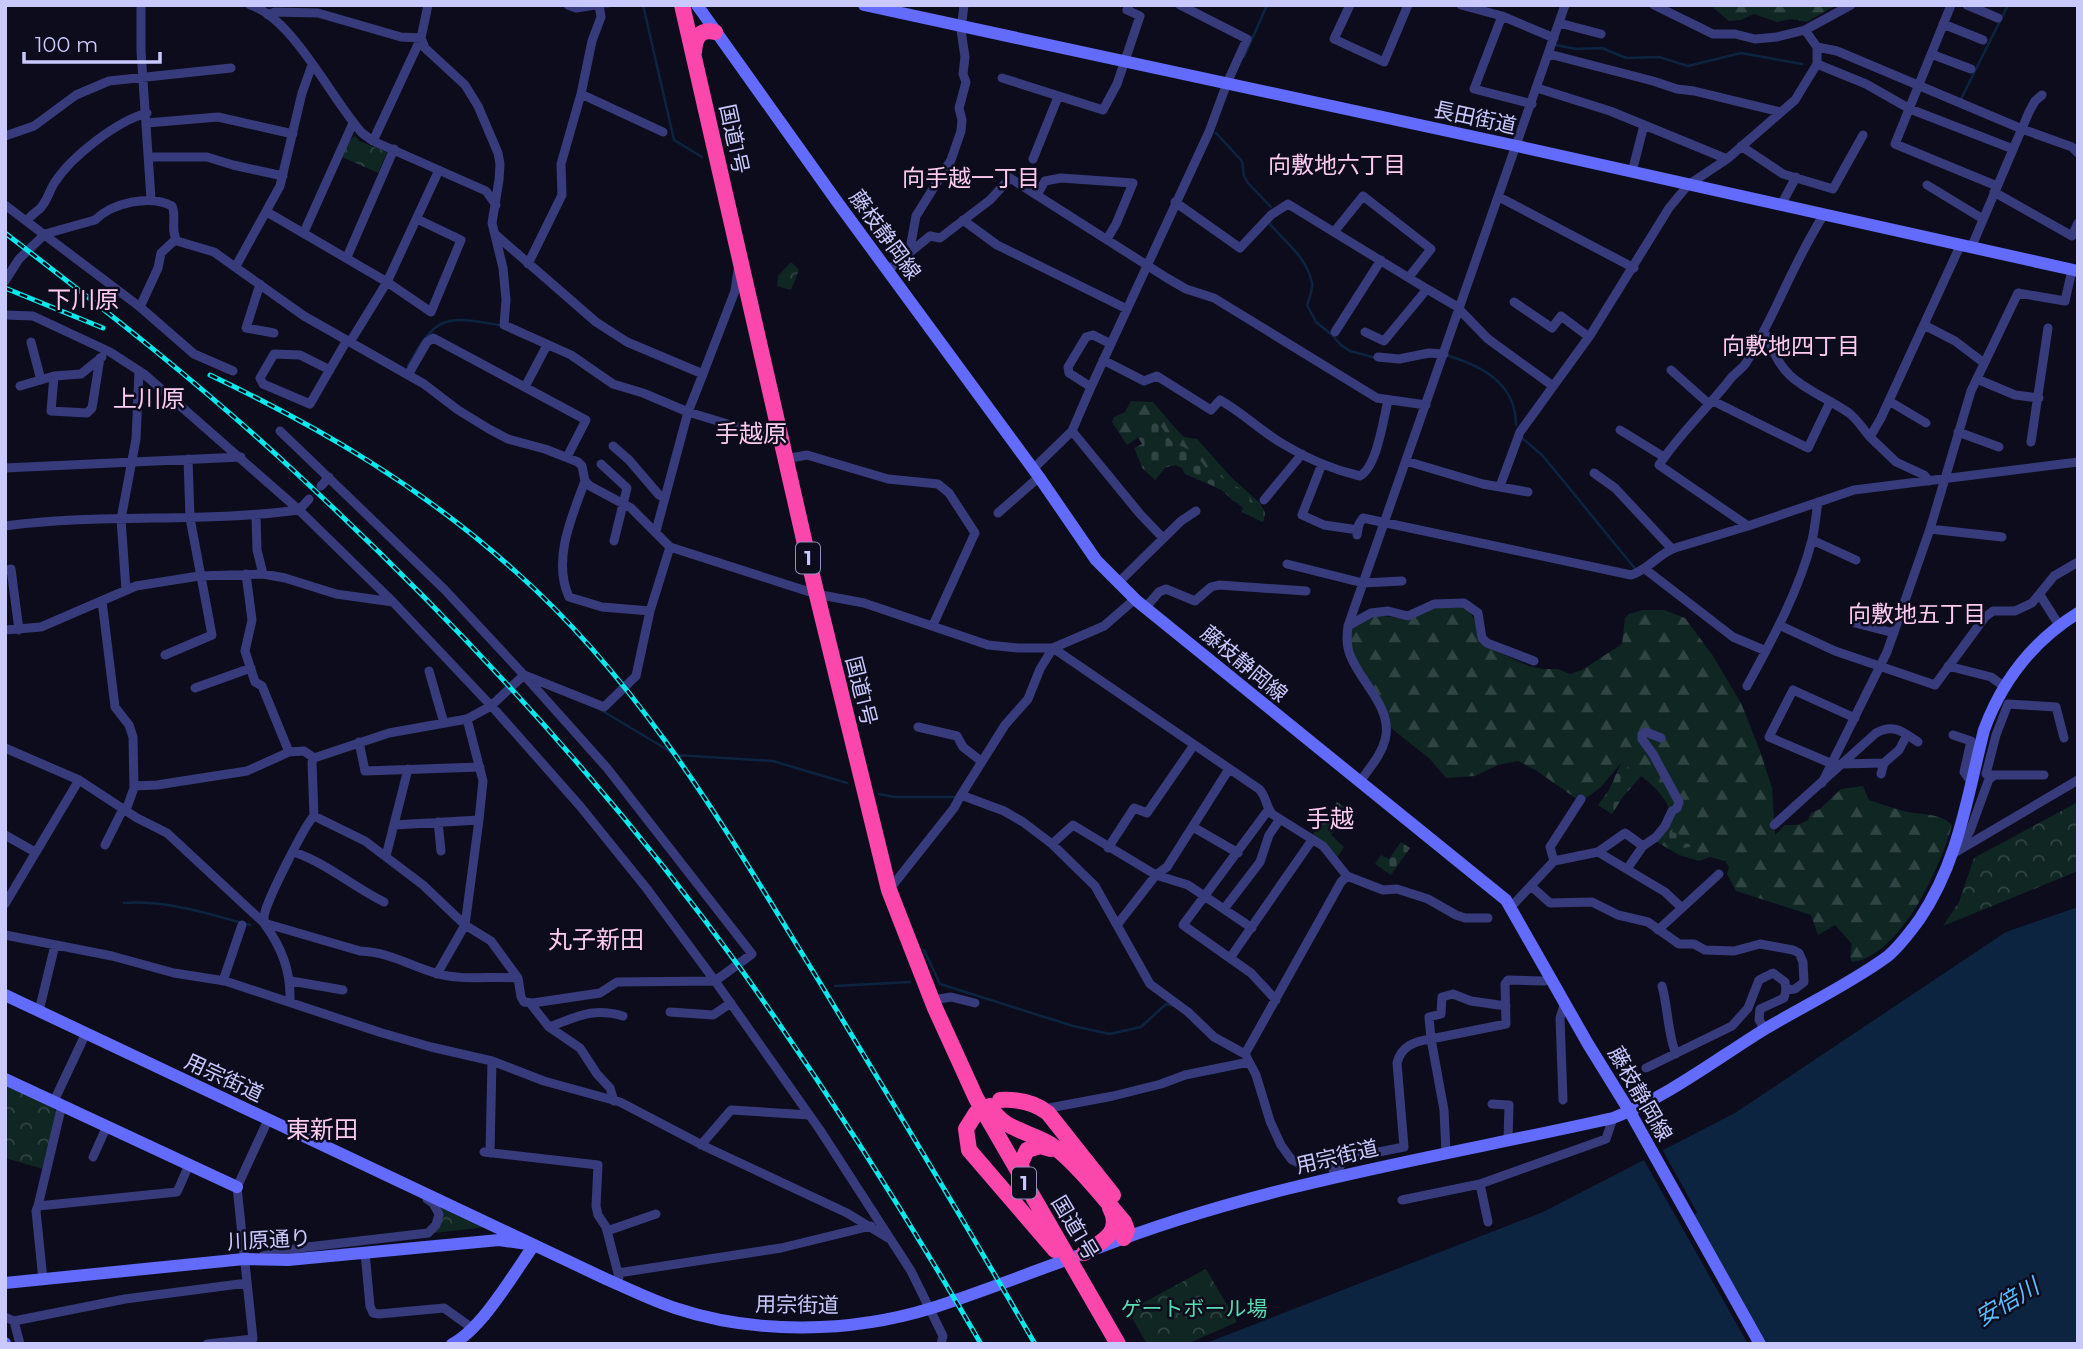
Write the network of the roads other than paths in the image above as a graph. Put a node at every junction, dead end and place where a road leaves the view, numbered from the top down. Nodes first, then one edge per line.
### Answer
1 (141, 5) edge
2 (250, 5) edge
3 (428, 5) edge
4 (568, 5) edge
5 (597, 5) edge
6 (682, 5) edge
7 (697, 5) edge
8 (864, 5) edge
9 (964, 5) edge
10 (1129, 5) edge
11 (1180, 5) edge
12 (1205, 5) edge
13 (1350, 5) edge
14 (1408, 5) edge
15 (1461, 5) edge
16 (1565, 5) edge
17 (1654, 5) edge
18 (1851, 5) edge
19 (1951, 5) edge
20 (1967, 5) edge
21 (320, 9) edge
22 (268, 15) junction
23 (1202, 16) junction
24 (1502, 16) junction
25 (1998, 18) dead end
26 (1559, 23) junction
27 (1943, 24) junction
28 (962, 26) junction
29 (1805, 30) junction
30 (715, 32) junction
31 (1601, 34) dead end
32 (421, 38) junction
33 (1554, 38) junction
34 (1983, 40) dead end
35 (1817, 47) junction
36 (694, 53) junction
37 (1549, 54) junction
38 (1931, 54) junction
39 (1124, 61) junction
40 (1817, 64) junction
41 (312, 65) junction
42 (231, 68) dead end
43 (1970, 69) dead end
44 (143, 76) junction
45 (1002, 78) dead end
46 (1227, 83) junction
47 (1919, 86) junction
48 (1538, 88) junction
49 (581, 94) junction
50 (2042, 95) dead end
51 (1058, 97) junction
52 (1532, 104) junction
53 (1910, 109) junction
54 (1780, 112) junction
55 (147, 118) junction
56 (353, 123) junction
57 (1644, 125) junction
58 (2022, 129) junction
59 (663, 132) dead end
60 (293, 134) junction
61 (1863, 135) dead end
62 (5, 136) edge
63 (373, 141) junction
64 (1517, 146) junction
65 (1741, 146) junction
66 (394, 149) junction
67 (2013, 149) junction
68 (2078, 153) edge
69 (150, 157) junction
70 (1033, 159) dead end
71 (1727, 159) junction
72 (439, 170) junction
73 (1632, 172) junction
74 (283, 176) junction
75 (1796, 177) junction
76 (1688, 185) junction
77 (1927, 185) dead end
78 (1996, 189) junction
79 (1037, 195) junction
80 (1499, 197) junction
81 (151, 200) junction
82 (1175, 202) junction
83 (5, 205) edge
84 (496, 205) junction
85 (1781, 205) junction
86 (267, 212) junction
87 (1824, 216) junction
88 (417, 219) junction
89 (1983, 219) junction
90 (27, 220) junction
91 (963, 220) junction
92 (2078, 223) edge
93 (304, 232) junction
94 (1334, 232) junction
95 (45, 234) junction
96 (494, 234) junction
97 (176, 239) junction
98 (1107, 239) junction
99 (1965, 247) junction
100 (910, 251) junction
101 (346, 257) junction
102 (1381, 260) junction
103 (740, 262) junction
104 (528, 264) junction
105 (1147, 265) junction
106 (236, 266) junction
107 (1634, 268) junction
108 (7, 270) edge
109 (887, 271) junction
110 (2075, 271) edge
111 (1409, 277) junction
112 (5, 281) edge
113 (387, 282) junction
114 (260, 284) junction
115 (1427, 289) junction
116 (1514, 302) dead end
117 (140, 307) junction
118 (1127, 309) junction
119 (1459, 310) junction
120 (5, 314) edge
121 (1924, 325) junction
122 (2048, 328) dead end
123 (1335, 331) dead end
124 (1365, 332) dead end
125 (274, 333) dead end
126 (1763, 333) junction
127 (1589, 337) junction
128 (349, 341) junction
129 (30, 342) dead end
130 (1111, 344) junction
131 (547, 345) junction
132 (1380, 349) junction
133 (110, 352) junction
134 (1444, 354) junction
135 (100, 358) junction
136 (1104, 360) junction
137 (1984, 363) junction
138 (330, 370) junction
139 (1671, 370) dead end
140 (139, 371) junction
141 (233, 371) dead end
142 (408, 374) junction
143 (703, 374) junction
144 (54, 376) junction
145 (1977, 379) junction
146 (41, 380) junction
147 (20, 386) dead end
148 (1553, 386) junction
149 (525, 387) junction
150 (1091, 387) junction
151 (2039, 398) junction
152 (1388, 401) junction
153 (1889, 401) junction
154 (1711, 402) junction
155 (1830, 402) junction
156 (1426, 405) junction
157 (688, 412) junction
158 (1926, 423) dead end
159 (1620, 430) dead end
160 (280, 431) dead end
161 (1072, 431) junction
162 (1958, 432) junction
163 (764, 435) dead end
164 (1870, 438) junction
165 (2031, 442) dead end
166 (613, 446) dead end
167 (1999, 447) dead end
168 (1302, 454) junction
169 (241, 457) junction
170 (567, 457) junction
171 (1664, 457) junction
172 (188, 459) junction
173 (785, 459) junction
174 (1406, 461) junction
175 (130, 462) junction
176 (2078, 462) edge
177 (601, 464) dead end
178 (1322, 464) junction
179 (5, 468) edge
180 (1036, 473) junction
181 (1594, 473) dead end
182 (329, 477) junction
183 (1946, 479) junction
184 (585, 481) junction
185 (1929, 481) junction
186 (1500, 485) junction
187 (321, 486) dead end
188 (1528, 492) dead end
189 (665, 498) junction
190 (309, 499) dead end
191 (1264, 500) dead end
192 (1818, 502) junction
193 (622, 503) junction
194 (299, 510) junction
195 (1196, 511) dead end
196 (999, 513) dead end
197 (256, 516) junction
198 (190, 518) junction
199 (121, 519) junction
200 (1384, 523) junction
201 (5, 526) edge
202 (1748, 526) junction
203 (1930, 530) junction
204 (656, 531) junction
205 (2002, 537) dead end
206 (1163, 538) junction
207 (1812, 540) junction
208 (614, 541) dead end
209 (670, 547) junction
210 (1672, 549) junction
211 (1856, 560) dead end
212 (2078, 562) edge
213 (1287, 565) dead end
214 (1645, 569) junction
215 (5, 571) edge
216 (246, 573) junction
217 (264, 574) junction
218 (199, 576) junction
219 (1402, 581) dead end
220 (1119, 582) junction
221 (1363, 583) junction
222 (126, 590) junction
223 (1306, 591) dead end
224 (816, 594) junction
225 (10, 595) edge
226 (2040, 595) junction
227 (102, 601) junction
228 (393, 602) junction
229 (1140, 603) junction
230 (650, 611) junction
231 (2078, 613) edge
232 (1855, 623) dead end
233 (933, 625) junction
234 (1779, 625) junction
235 (2059, 625) junction
236 (1348, 626) junction
237 (5, 630) edge
238 (19, 630) junction
239 (1894, 633) junction
240 (1053, 648) junction
241 (1766, 651) junction
242 (166, 655) dead end
243 (1534, 661) dead end
244 (1881, 665) junction
245 (1948, 666) junction
246 (251, 668) junction
247 (429, 670) dead end
248 (524, 675) junction
249 (1748, 686) dead end
250 (2005, 687) junction
251 (195, 688) dead end
252 (491, 706) junction
253 (130, 710) dead end
254 (1855, 718) junction
255 (467, 719) junction
256 (444, 723) junction
257 (129, 725) junction
258 (918, 727) dead end
259 (1907, 735) junction
260 (1953, 735) dead end
261 (1661, 738) dead end
262 (2064, 738) dead end
263 (359, 742) junction
264 (1918, 742) dead end
265 (1194, 745) junction
266 (5, 748) edge
267 (289, 752) junction
268 (314, 758) junction
269 (981, 761) junction
270 (1830, 763) junction
271 (1884, 763) junction
272 (1841, 764) junction
273 (480, 767) junction
274 (408, 769) junction
275 (1229, 769) junction
276 (1881, 774) dead end
277 (1995, 775) junction
278 (2044, 775) dead end
279 (79, 780) junction
280 (2078, 780) edge
281 (1360, 782) junction
282 (1822, 782) junction
283 (1971, 782) junction
284 (134, 786) junction
285 (961, 795) junction
286 (1581, 799) dead end
287 (124, 809) junction
288 (1269, 809) junction
289 (314, 816) junction
290 (1280, 819) junction
291 (479, 820) junction
292 (438, 822) junction
293 (394, 825) junction
294 (1774, 825) dead end
295 (1193, 827) junction
296 (5, 835) edge
297 (1312, 840) junction
298 (1052, 844) junction
299 (105, 845) dead end
300 (1643, 846) junction
301 (1108, 848) junction
302 (1956, 848) junction
303 (441, 851) dead end
304 (35, 852) junction
305 (294, 852) junction
306 (1598, 852) junction
307 (1238, 853) junction
308 (386, 856) junction
309 (1555, 861) junction
310 (1627, 869) junction
311 (1719, 874) dead end
312 (1156, 875) junction
313 (1348, 876) junction
314 (1531, 886) junction
315 (889, 890) junction
316 (1205, 897) junction
317 (384, 902) dead end
318 (5, 904) edge
319 (1511, 907) junction
320 (1682, 908) junction
321 (1224, 909) junction
322 (1488, 918) dead end
323 (264, 923) junction
324 (242, 925) dead end
325 (466, 925) junction
326 (1117, 925) junction
327 (1252, 928) junction
328 (1658, 930) junction
329 (5, 935) edge
330 (55, 945) junction
331 (913, 954) junction
332 (1230, 958) junction
333 (437, 974) junction
334 (518, 978) junction
335 (1552, 978) junction
336 (223, 981) junction
337 (291, 981) junction
338 (715, 981) junction
339 (1662, 986) dead end
340 (342, 990) dead end
341 (1786, 990) junction
342 (5, 995) edge
343 (939, 999) junction
344 (1276, 1000) junction
345 (290, 1002) junction
346 (1565, 1002) junction
347 (530, 1003) junction
348 (732, 1003) junction
349 (975, 1003) dead end
350 (1506, 1006) junction
351 (39, 1011) junction
352 (670, 1012) dead end
353 (623, 1016) dead end
354 (549, 1027) junction
355 (1765, 1029) junction
356 (86, 1033) junction
357 (1431, 1039) junction
358 (1676, 1054) junction
359 (1247, 1058) junction
360 (492, 1061) junction
361 (1646, 1068) dead end
362 (5, 1079) edge
363 (1563, 1100) dead end
364 (614, 1101) junction
365 (58, 1103) junction
366 (1492, 1104) dead end
367 (986, 1106) junction
368 (1042, 1109) junction
369 (1630, 1112) junction
370 (809, 1115) junction
371 (1614, 1118) junction
372 (268, 1120) junction
373 (107, 1126) junction
374 (1508, 1142) junction
375 (701, 1145) junction
376 (1446, 1153) junction
377 (93, 1157) dead end
378 (348, 1157) junction
379 (189, 1165) junction
380 (1073, 1166) junction
381 (1336, 1176) junction
382 (1024, 1183) junction
383 (1480, 1184) junction
384 (237, 1187) junction
385 (1104, 1199) junction
386 (1402, 1200) dead end
387 (38, 1206) junction
388 (656, 1214) dead end
389 (1488, 1222) dead end
390 (871, 1226) junction
391 (1124, 1230) junction
392 (607, 1231) junction
393 (1142, 1232) junction
394 (892, 1240) junction
395 (534, 1245) junction
396 (1061, 1251) junction
397 (365, 1253) junction
398 (1084, 1253) junction
399 (244, 1259) junction
400 (43, 1279) junction
401 (620, 1280) junction
402 (5, 1283) edge
403 (247, 1283) junction
404 (931, 1308) junction
405 (9, 1319) edge
406 (472, 1328) junction
407 (20, 1344) edge
408 (207, 1344) edge
409 (452, 1344) edge
410 (941, 1344) edge
411 (1118, 1344) edge
412 (1760, 1344) edge

1 - 44 street
2 - 22 street
3 - 32 street
4 - 5 street
5 - 49 street
6 - 36 highway, 国道1号 / 1
7 - 30 street, 藤枝静岡線
8 - 28 street, 長田街道
9 - 28 street
10 - 39 street
11 - 23 street
12 - 23 street
13 - 14 street
15 - 24 street
16 - 26 street
17 - 29 street
18 - 29 street
19 - 27 street
20 - 25 street
21 - 22 street
21 - 32 street
22 - 41 street
23 - 46 street
24 - 33 street
24 - 52 street
26 - 31 street
26 - 33 street
27 - 34 street
27 - 38 street
28 - 39 street, 長田街道
28 - 100 street
29 - 35 street
30 - 36 highway
30 - 109 street, 藤枝静岡線
32 - 63 street
32 - 84 street
33 - 37 street
35 - 40 street
35 - 47 street
36 - 103 highway, 国道1号 / 1
37 - 48 street
37 - 54 street
38 - 43 street
38 - 47 street
39 - 46 street, 長田街道
39 - 51 street
40 - 53 street
40 - 54 street
41 - 56 street
41 - 60 street
42 - 44 street
44 - 55 street
44 - 62 street
45 - 51 street
46 - 64 street, 長田街道
46 - 82 street
47 - 53 street
47 - 58 street
48 - 52 street
48 - 57 street
49 - 59 street
49 - 104 street
50 - 58 street
51 - 70 street
52 - 64 street
53 - 67 street
53 - 78 street
54 - 65 street
55 - 60 street
55 - 69 street
55 - 90 street
56 - 63 street
56 - 93 street
57 - 71 street
57 - 73 street
58 - 67 street
58 - 68 street
60 - 74 street
61 - 75 street
63 - 66 street
64 - 73 street, 長田街道
64 - 80 street
65 - 71 street
65 - 75 street
66 - 72 street
66 - 101 street
67 - 78 street
69 - 74 street
69 - 81 street
71 - 76 street
72 - 84 street
72 - 88 street
73 - 76 street, 長田街道
74 - 86 street
75 - 85 street
76 - 85 street, 長田街道
76 - 107 street
77 - 89 street
78 - 89 street
78 - 92 street
79 - 91 street
79 - 98 street
79 - 98 street
80 - 107 street
80 - 119 street
81 - 95 street
81 - 97 street
82 - 94 street
82 - 105 street
83 - 90 street
84 - 96 street
85 - 87 street, 長田街道
86 - 93 street
86 - 106 street
87 - 99 street, 長田街道
87 - 126 street
88 - 113 street
88 - 113 street
89 - 99 street
90 - 95 street
91 - 100 street
91 - 118 street
93 - 101 street
94 - 102 street
94 - 111 street
95 - 108 street
95 - 117 street
96 - 104 street
96 - 131 street
97 - 106 street
97 - 117 street
98 - 105 street
99 - 110 street, 長田街道
99 - 121 street
100 - 109 street
101 - 113 street
102 - 111 street
102 - 123 street
103 - 143 street
103 - 173 highway, 国道1号 / 1
104 - 143 street
105 - 118 street
105 - 152 street
106 - 114 street
107 - 127 street
108 - 112 street
109 - 180 street, 藤枝静岡線
110 - 137 street
111 - 115 street
113 - 128 street
114 - 125 street
114 - 128 street
115 - 119 street
115 - 132 street
116 - 127 street
117 - 141 street
118 - 130 street
119 - 134 street
119 - 148 street
120 - 133 street
121 - 137 street
121 - 153 street
122 - 151 street
124 - 132 street
126 - 154 street
126 - 155 street
127 - 148 street
128 - 138 street
128 - 142 street
129 - 146 street
130 - 136 street
130 - 150 street
131 - 149 street
131 - 157 street
132 - 134 street
133 - 135 street
133 - 140 street
134 - 156 street
135 - 144 street
135 - 144 street
136 - 150 street
136 - 168 street
137 - 145 street
138 - 138 street
139 - 154 street
140 - 169 street
140 - 175 street
142 - 149 street
142 - 170 street
143 - 157 street
144 - 146 street
145 - 151 street
145 - 162 street
146 - 147 street
148 - 186 street
149 - 170 street
150 - 161 street
151 - 165 street
152 - 156 street
152 - 178 street
153 - 158 street
153 - 164 street
154 - 155 street
154 - 171 street
155 - 164 street
156 - 174 street
157 - 163 street
157 - 189 street
159 - 171 street
160 - 182 street
161 - 180 street
161 - 206 street
162 - 167 street
162 - 183 street
164 - 185 street
166 - 189 street
168 - 178 street
168 - 191 street
169 - 172 street
169 - 194 street
170 - 184 street
171 - 202 street
172 - 175 street
172 - 198 street
173 - 224 highway, 国道1号 / 1
173 - 233 street
174 - 186 street
174 - 200 street
175 - 179 street
175 - 199 street
176 - 183 street
177 - 193 street
178 - 200 street
180 - 196 street
180 - 220 street, 藤枝静岡線
181 - 210 street
182 - 187 street
182 - 248 street
183 - 185 street
183 - 203 street
184 - 193 street
184 - 230 street
185 - 192 street
186 - 188 street
189 - 204 street
190 - 194 street
192 - 202 street
192 - 207 street
193 - 204 street
193 - 208 street
194 - 197 street
194 - 228 street
195 - 206 street
197 - 198 street
197 - 217 street
198 - 199 street
198 - 218 street
199 - 201 street
199 - 222 street
200 - 214 street
200 - 221 street
202 - 210 street
203 - 205 street
203 - 239 street
204 - 209 street
206 - 220 street
207 - 211 street
207 - 234 street
209 - 224 street
209 - 230 street
210 - 214 street
212 - 226 street
213 - 221 street
214 - 241 street
215 - 225 street
216 - 217 street
216 - 218 street
216 - 246 street
217 - 228 street
218 - 222 street
218 - 242 street
219 - 221 street
220 - 229 street, 藤枝静岡線
221 - 236 street
222 - 227 street
223 - 229 street
224 - 233 street
224 - 315 highway, 国道1号 / 1
225 - 238 street
226 - 235 street
226 - 245 street
227 - 238 street
227 - 257 street
228 - 252 street
229 - 240 street
229 - 281 street, 藤枝静岡線
230 - 248 street
231 - 235 street, 用宗街道
232 - 239 street
233 - 240 street
234 - 241 street
234 - 244 street
235 - 250 street, 用宗街道
236 - 243 street
236 - 281 street
237 - 238 street
239 - 244 street
240 - 265 street
240 - 269 street
241 - 249 street
244 - 245 street
244 - 254 street
245 - 250 street
246 - 251 street
246 - 267 street
247 - 256 street
248 - 252 street
248 - 338 street
250 - 283 street, 用宗街道
252 - 255 street
252 - 338 street
253 - 257 street
254 - 270 street
254 - 270 street
255 - 256 street
255 - 273 street
256 - 263 street
257 - 284 street
258 - 269 street
259 - 264 street
259 - 271 street
259 - 272 street
260 - 283 street
261 - 300 street
262 - 277 street
263 - 268 street
263 - 274 street
265 - 275 street
265 - 301 street
266 - 279 street
267 - 268 street
267 - 284 street
268 - 289 street
269 - 285 street
270 - 282 street
271 - 272 street
271 - 276 street
272 - 282 street
273 - 274 street
273 - 291 street
274 - 293 street
275 - 288 street
275 - 295 street
277 - 278 street
277 - 302 street
279 - 287 street
279 - 304 street
280 - 302 street
281 - 319 street, 藤枝静岡線
282 - 294 street
283 - 302 street, 用宗街道
284 - 287 street
285 - 298 street
285 - 315 street
286 - 309 street
287 - 299 street
287 - 323 street
288 - 290 street
288 - 307 street
289 - 305 street
289 - 308 street
290 - 297 street
290 - 321 street
291 - 292 street
291 - 325 street
292 - 293 street
292 - 303 street
293 - 308 street
295 - 307 street
295 - 312 street
296 - 304 street
297 - 313 street
297 - 327 street
298 - 301 street
298 - 326 street
300 - 306 street
300 - 310 street
301 - 312 street
302 - 355 street, 用宗街道
304 - 318 street
305 - 317 street
305 - 323 street
306 - 309 street
306 - 310 street
307 - 316 street
308 - 325 street
309 - 314 street
310 - 320 street
311 - 320 street
312 - 316 street
312 - 326 street
313 - 322 street
313 - 344 street
314 - 319 street
314 - 328 street
315 - 331 highway, 国道1号 / 1
316 - 321 street
316 - 332 street
319 - 335 street, 藤枝静岡線
320 - 328 street
321 - 327 street
323 - 333 street
323 - 337 street
324 - 336 street
325 - 333 street
325 - 334 street
326 - 359 street
327 - 332 street
328 - 341 street
329 - 330 street
330 - 336 street
330 - 351 street
331 - 343 highway
331 - 367 highway, 国道1号 / 1
332 - 344 street
333 - 334 street
334 - 347 street
335 - 346 street, 藤枝静岡線
335 - 350 street
336 - 345 street
337 - 340 street
337 - 345 street
338 - 347 street
338 - 348 street
339 - 358 street
341 - 355 street
341 - 358 street
342 - 351 street, 用宗街道
343 - 349 street
343 - 367 highway
344 - 359 street
345 - 360 street
346 - 363 street
346 - 369 street, 藤枝静岡線
347 - 354 street
348 - 352 street
348 - 370 street
350 - 357 street
350 - 357 street
351 - 356 street, 用宗街道
353 - 354 street
354 - 364 street
355 - 369 street, 用宗街道
356 - 365 street
356 - 372 street, 用宗街道
357 - 376 street
357 - 381 street
358 - 361 street
359 - 368 street
359 - 381 street
360 - 364 street
360 - 392 street
362 - 365 street
364 - 375 street
365 - 373 street
365 - 387 street
366 - 374 street
367 - 368 highway
367 - 380 highway
367 - 382 highway, 国道1号 / 1
367 - 396 highway
368 - 393 highway
369 - 371 street, 用宗街道
369 - 412 street, 藤枝静岡線
370 - 375 street
370 - 394 street
371 - 374 street, 用宗街道
371 - 383 street
372 - 378 street, 用宗街道
372 - 384 street
373 - 377 street
373 - 379 street
374 - 376 street, 用宗街道
375 - 390 street
376 - 381 street, 用宗街道
378 - 395 street, 用宗街道
378 - 399 street
379 - 384 street
379 - 387 street
380 - 382 highway
380 - 385 highway
381 - 393 street, 用宗街道
382 - 396 highway, 国道1号 / 1
383 - 386 street
383 - 389 street
384 - 399 street
385 - 391 highway
385 - 398 highway
387 - 400 street
388 - 392 street
390 - 394 street
390 - 401 street
391 - 393 street, 用宗街道
391 - 398 street, 用宗街道
392 - 401 street
394 - 404 street
395 - 397 street, 川原通り
395 - 401 street, 用宗街道
395 - 406 street
396 - 411 highway, 国道1号 / 1
397 - 399 street, 川原通り
397 - 406 street
398 - 404 street, 用宗街道
399 - 400 street, 川原通り
399 - 403 street
400 - 402 street, 川原通り
401 - 404 street, 用宗街道
403 - 405 street
403 - 408 street
404 - 410 street
405 - 407 street
406 - 409 street

